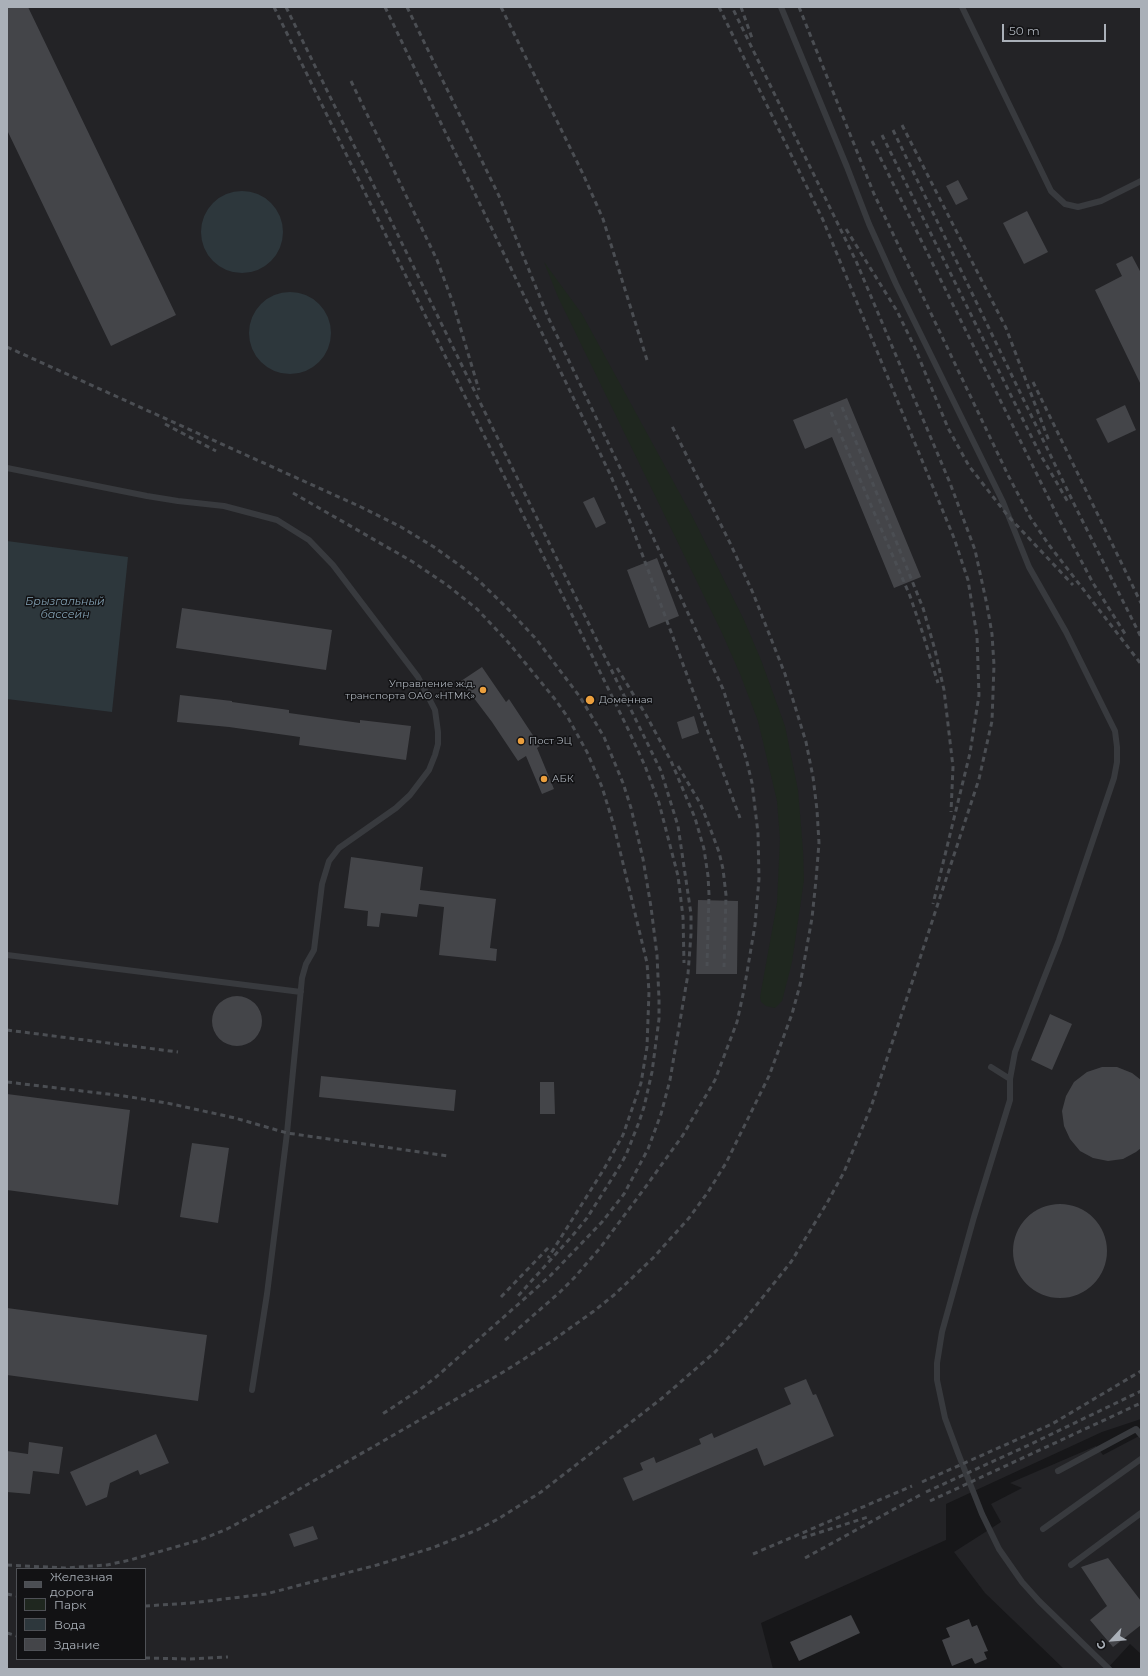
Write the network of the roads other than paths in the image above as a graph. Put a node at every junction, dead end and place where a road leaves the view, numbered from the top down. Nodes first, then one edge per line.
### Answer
1 (781, 7) edge
2 (962, 7) edge
3 (1141, 181) edge
4 (7, 468) edge
5 (7, 955) edge
6 (300, 992) junction
7 (991, 1067) dead end
8 (1010, 1079) junction
9 (252, 1390) dead end
10 (1139, 1429) edge
11 (1141, 1435) edge
12 (1141, 1458) edge
13 (1058, 1471) dead end
14 (1141, 1513) edge
15 (1043, 1529) dead end
16 (1071, 1565) dead end
17 (1109, 1669) edge

1 - 8 lane
2 - 3 lane
4 - 6 lane
5 - 6 lane
6 - 9 lane
7 - 8 lane
8 - 17 lane
10 - 11 lane
10 - 13 lane
12 - 15 lane
14 - 16 lane

